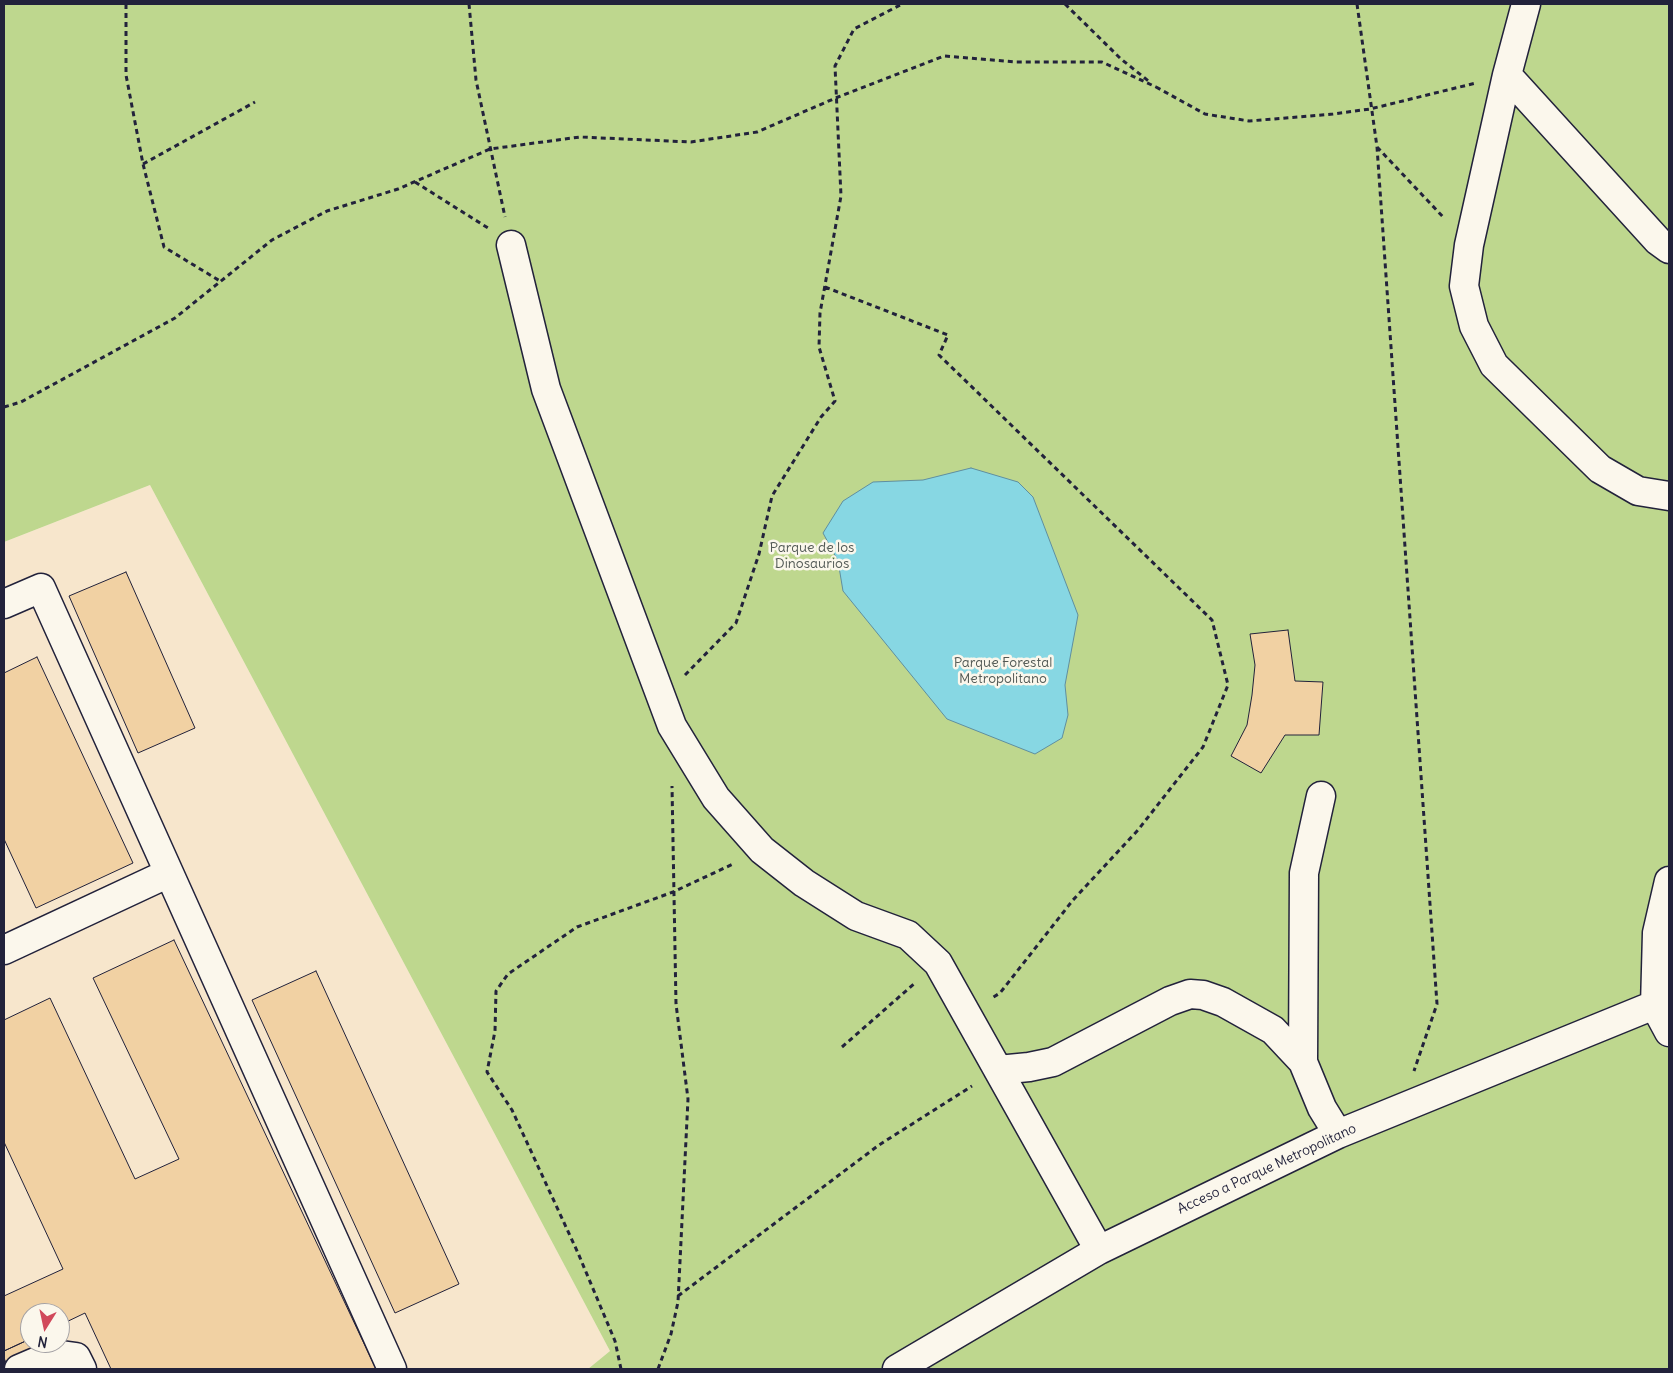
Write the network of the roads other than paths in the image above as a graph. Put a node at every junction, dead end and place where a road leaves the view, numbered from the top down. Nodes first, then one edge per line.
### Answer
1 (1526, 4) edge
2 (1507, 75) junction
3 (511, 245) road end
4 (1669, 249) edge
5 (1669, 496) edge
6 (4, 604) edge
7 (1321, 796) dead end
8 (169, 873) junction
9 (1669, 881) edge
10 (4, 950) edge
11 (1662, 1002) edge
12 (1669, 1032) edge
13 (1303, 1062) junction
14 (998, 1070) junction
15 (1338, 1134) junction
16 (1099, 1250) junction
17 (18, 1369) edge
18 (82, 1369) edge
19 (392, 1369) edge
20 (897, 1369) edge

1 - 2 street
2 - 4 street
2 - 5 street
3 - 14 street
6 - 8 street
7 - 13 street
8 - 10 street
8 - 19 street
9 - 11 street
11 - 12 street
11 - 15 street, Acceso a Parque Metropolitano
13 - 14 street
13 - 15 street
14 - 16 street
15 - 16 street, Acceso a Parque Metropolitano
16 - 20 street, Acceso a Parque Metropolitano
17 - 18 street

